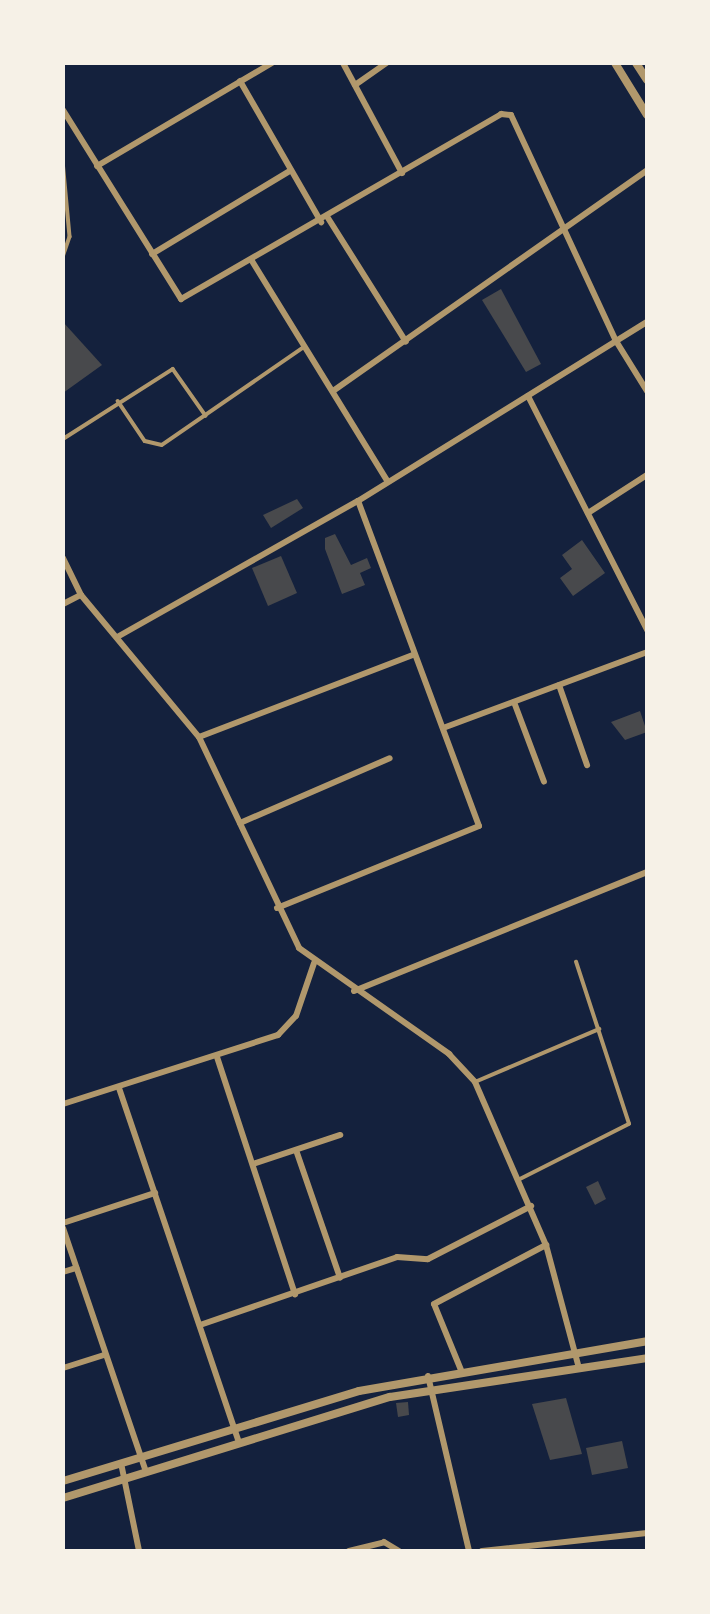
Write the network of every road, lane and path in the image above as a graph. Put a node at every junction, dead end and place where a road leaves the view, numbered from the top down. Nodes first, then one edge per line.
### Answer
1 (272, 63) edge
2 (343, 63) edge
3 (387, 63) edge
4 (615, 63) edge
5 (636, 63) edge
6 (647, 80) edge
7 (240, 82) junction
8 (355, 85) junction
9 (63, 110) edge
10 (647, 116) edge
11 (63, 161) edge
12 (97, 166) junction
13 (291, 170) junction
14 (647, 170) edge
15 (402, 173) junction
16 (325, 220) junction
17 (567, 230) junction
18 (152, 254) junction
19 (63, 257) edge
20 (252, 261) junction
21 (647, 322) edge
22 (616, 341) junction
23 (405, 342) junction
24 (305, 347) junction
25 (333, 391) junction
26 (647, 391) edge
27 (528, 396) junction
28 (118, 401) junction
29 (206, 416) junction
30 (63, 439) edge
31 (647, 475) edge
32 (388, 482) junction
33 (358, 501) junction
34 (589, 513) junction
35 (63, 558) edge
36 (81, 595) junction
37 (63, 604) edge
38 (647, 630) edge
39 (119, 636) junction
40 (647, 652) edge
41 (415, 654) junction
42 (559, 685) junction
43 (514, 702) junction
44 (443, 727) junction
45 (200, 737) junction
46 (390, 758) dead end
47 (587, 765) dead end
48 (544, 782) dead end
49 (240, 823) junction
50 (647, 872) edge
51 (277, 908) junction
52 (576, 962) dead end
53 (314, 963) junction
54 (354, 991) junction
55 (599, 1029) junction
56 (217, 1057) junction
57 (475, 1082) junction
58 (119, 1088) junction
59 (63, 1104) edge
60 (340, 1135) dead end
61 (296, 1150) junction
62 (253, 1164) junction
63 (520, 1179) junction
64 (155, 1193) junction
65 (531, 1206) junction
66 (63, 1225) edge
67 (547, 1245) junction
68 (76, 1268) junction
69 (63, 1272) edge
70 (340, 1278) junction
71 (295, 1294) junction
72 (200, 1325) junction
73 (647, 1344) edge
74 (575, 1352) junction
75 (104, 1355) junction
76 (647, 1358) edge
77 (63, 1368) edge
78 (579, 1368) junction
79 (461, 1370) junction
80 (428, 1376) junction
81 (431, 1391) junction
82 (235, 1428) junction
83 (239, 1443) junction
84 (140, 1458) junction
85 (121, 1463) junction
86 (146, 1472) junction
87 (124, 1479) junction
88 (63, 1481) edge
89 (63, 1498) edge
90 (647, 1533) edge
91 (139, 1551) edge
92 (349, 1551) edge
93 (399, 1551) edge
94 (469, 1551) edge
95 (485, 1551) edge

1 - 7 street
2 - 8 street
3 - 8 street
4 - 10 street
5 - 6 street
7 - 12 street
7 - 13 street
8 - 15 street
9 - 12 street
11 - 19 lane
12 - 18 street
13 - 16 street
13 - 18 street
14 - 17 street
15 - 16 street
15 - 17 street
16 - 20 street
16 - 23 street
17 - 22 street
17 - 23 street
18 - 20 street
20 - 24 street
21 - 22 street
22 - 26 street
22 - 27 street
23 - 25 street
24 - 25 street
24 - 29 lane
25 - 32 street
27 - 32 street
27 - 34 street
28 - 29 lane
28 - 29 lane
28 - 30 lane
31 - 34 street
32 - 33 street
33 - 39 street
33 - 41 street
34 - 38 street
35 - 36 street
36 - 37 street
36 - 39 street
39 - 45 street
40 - 42 street
41 - 44 street
41 - 45 street
42 - 43 street
42 - 47 street
43 - 44 street
43 - 48 street
44 - 51 street
45 - 49 street
46 - 49 street
49 - 51 street
50 - 54 street
51 - 53 street
52 - 55 lane
53 - 54 street
53 - 56 street
54 - 57 street
55 - 57 lane
55 - 63 lane
56 - 58 street
56 - 62 street
57 - 63 street
58 - 59 street
58 - 64 street
60 - 61 street
61 - 62 street
61 - 70 street
62 - 71 street
63 - 65 street
64 - 66 street
64 - 72 street
65 - 67 street
65 - 70 street
66 - 68 street
67 - 74 street
67 - 79 street
68 - 69 street
68 - 75 street
70 - 71 street
71 - 72 street
72 - 82 street
73 - 74 street
74 - 78 street
74 - 79 street
75 - 77 street
75 - 84 street
76 - 78 street
78 - 81 street
79 - 80 street
80 - 81 street
80 - 82 street
81 - 83 street
81 - 94 street
82 - 83 street
82 - 84 street
83 - 86 street
84 - 85 street
84 - 86 street
85 - 87 street
85 - 88 street
86 - 87 street
87 - 89 street
87 - 91 street
90 - 95 street
92 - 93 street

